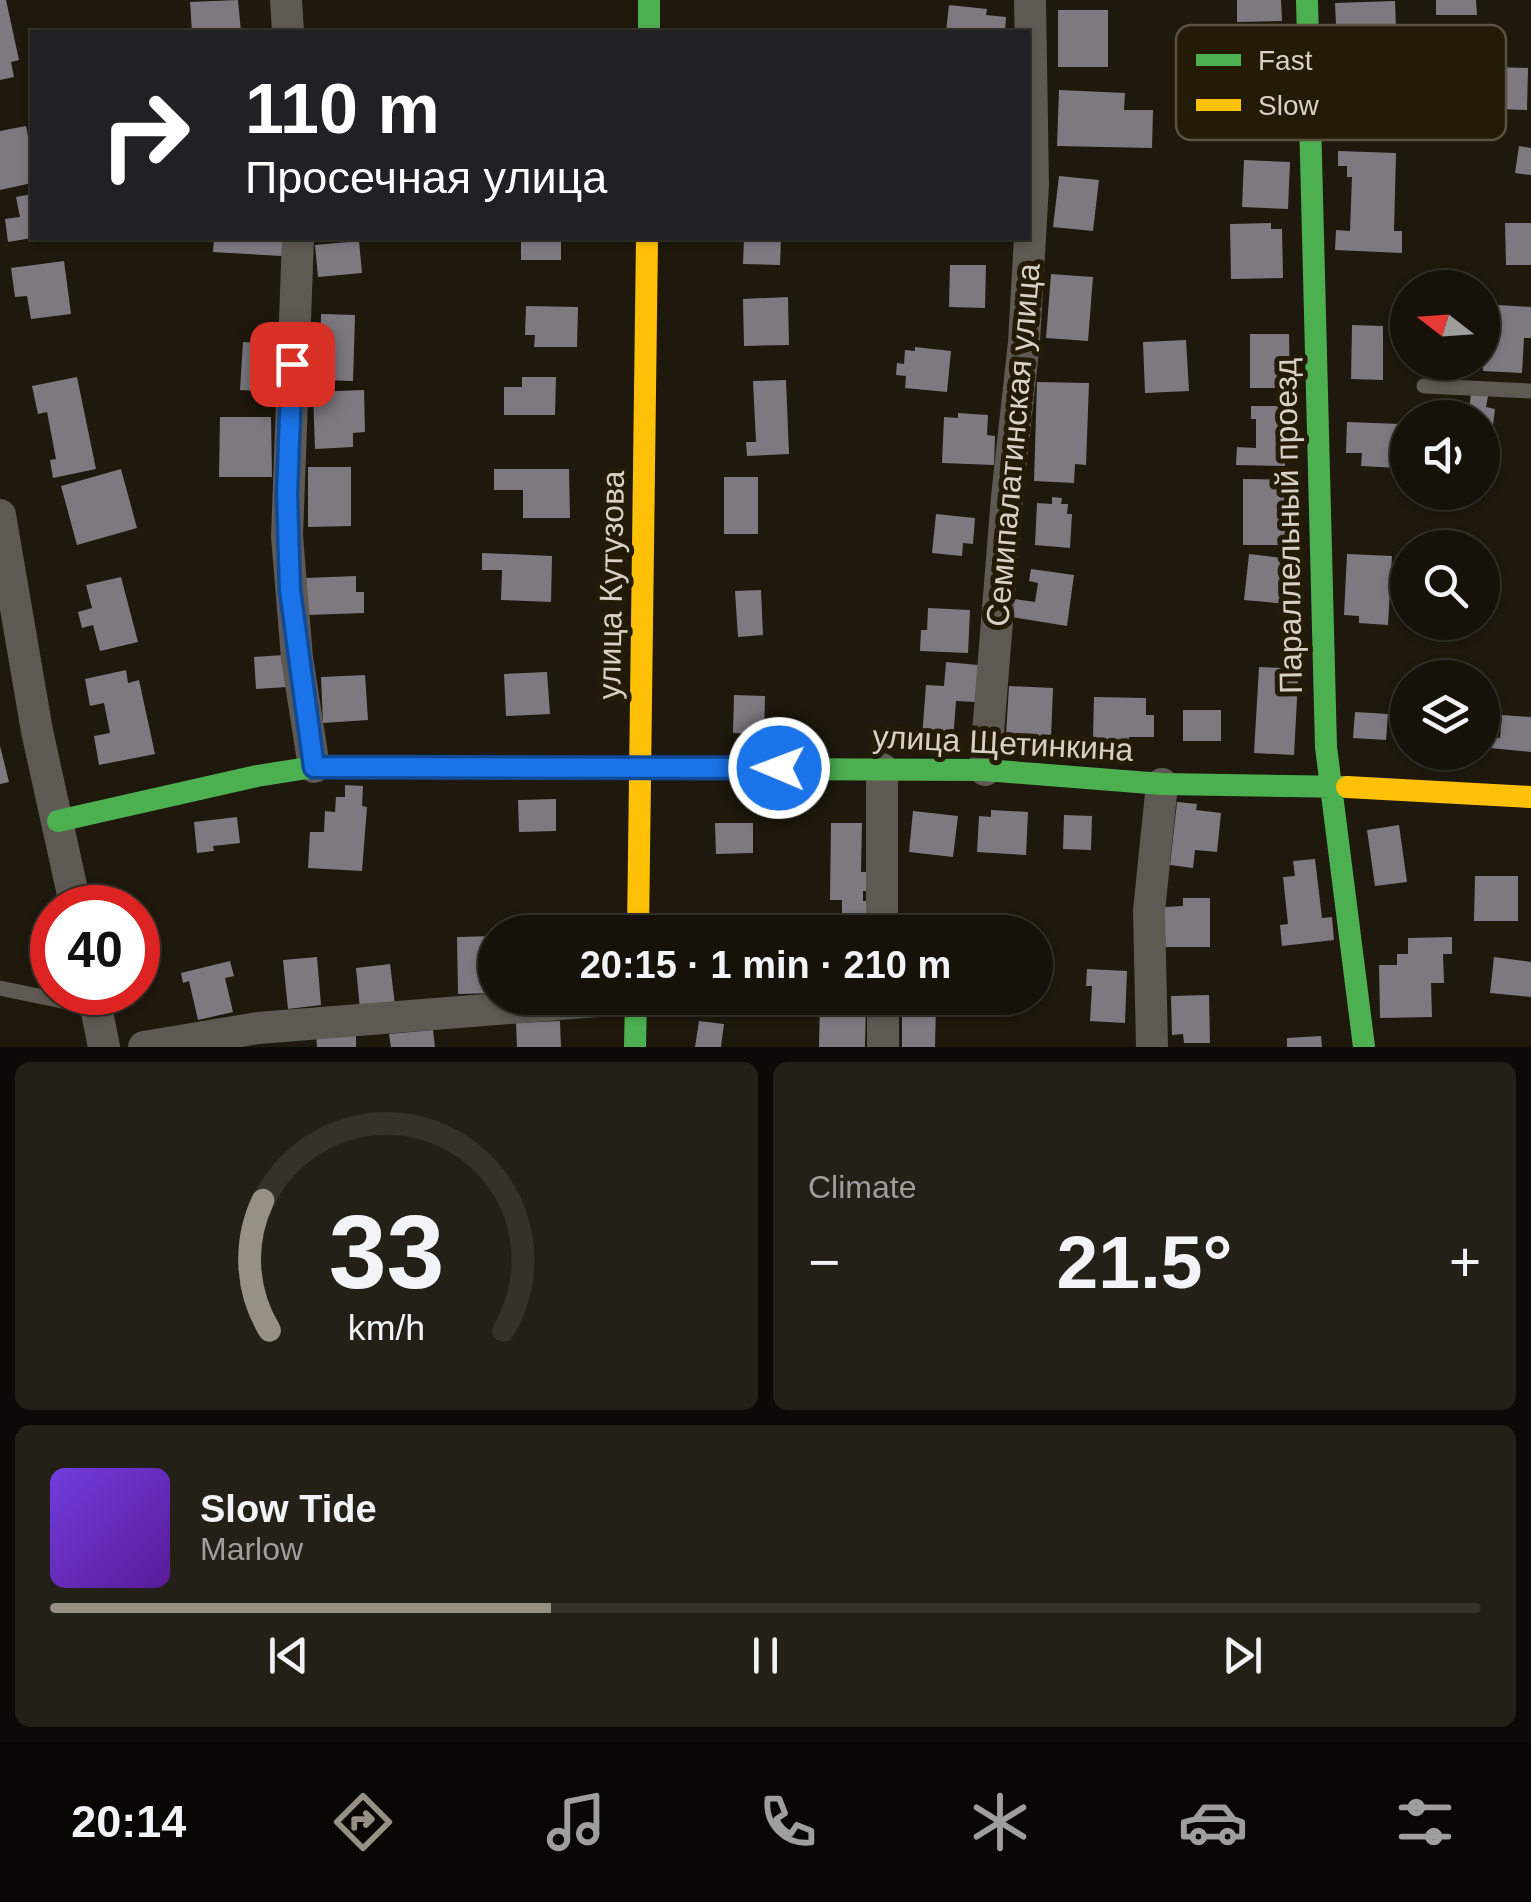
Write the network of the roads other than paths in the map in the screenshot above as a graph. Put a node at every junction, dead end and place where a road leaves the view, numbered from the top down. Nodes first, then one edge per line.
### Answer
1 (286, 0) edge
2 (649, 0) edge
3 (1030, 0) edge
4 (1307, 0) edge
5 (1308, 25) edge
6 (288, 30) edge
7 (648, 30) edge
8 (1311, 140) edge
9 (298, 240) edge
10 (646, 240) edge
11 (1424, 386) dead end
12 (1531, 391) edge
13 (0, 515) edge
14 (641, 766) junction
15 (314, 767) junction
16 (882, 769) junction
17 (985, 770) junction
18 (1162, 784) junction
19 (1328, 786) junction
20 (1531, 798) edge
21 (58, 821) junction
22 (71, 885) edge
23 (638, 915) edge
24 (882, 915) edge
25 (0, 988) edge
26 (30, 992) edge
27 (478, 1011) edge
28 (97, 1015) edge
29 (636, 1015) edge
30 (883, 1015) edge
31 (104, 1047) edge
32 (144, 1047) edge
33 (635, 1047) edge
34 (883, 1047) edge
35 (1152, 1047) edge
36 (1364, 1047) edge

1 - 6 street
2 - 7 street
3 - 17 street, Семипалатинская улица
4 - 5 street, Параллельный проезд
8 - 19 street, Параллельный проезд
9 - 15 street
10 - 14 street, улица Кутузова
11 - 12 lane
13 - 21 street
14 - 15 street, улица Щетинкина
14 - 16 street, улица Щетинкина
14 - 23 street, улица Кутузова
15 - 21 street, улица Щетинкина
16 - 17 street, улица Щетинкина
16 - 24 street
17 - 18 street, улица Щетинкина
18 - 19 street, улица Щетинкина
18 - 35 street
19 - 20 street, улица Щетинкина
19 - 36 street, Параллельный проезд
21 - 22 street
25 - 26 lane
27 - 32 street
28 - 31 street
29 - 33 street
30 - 34 street

